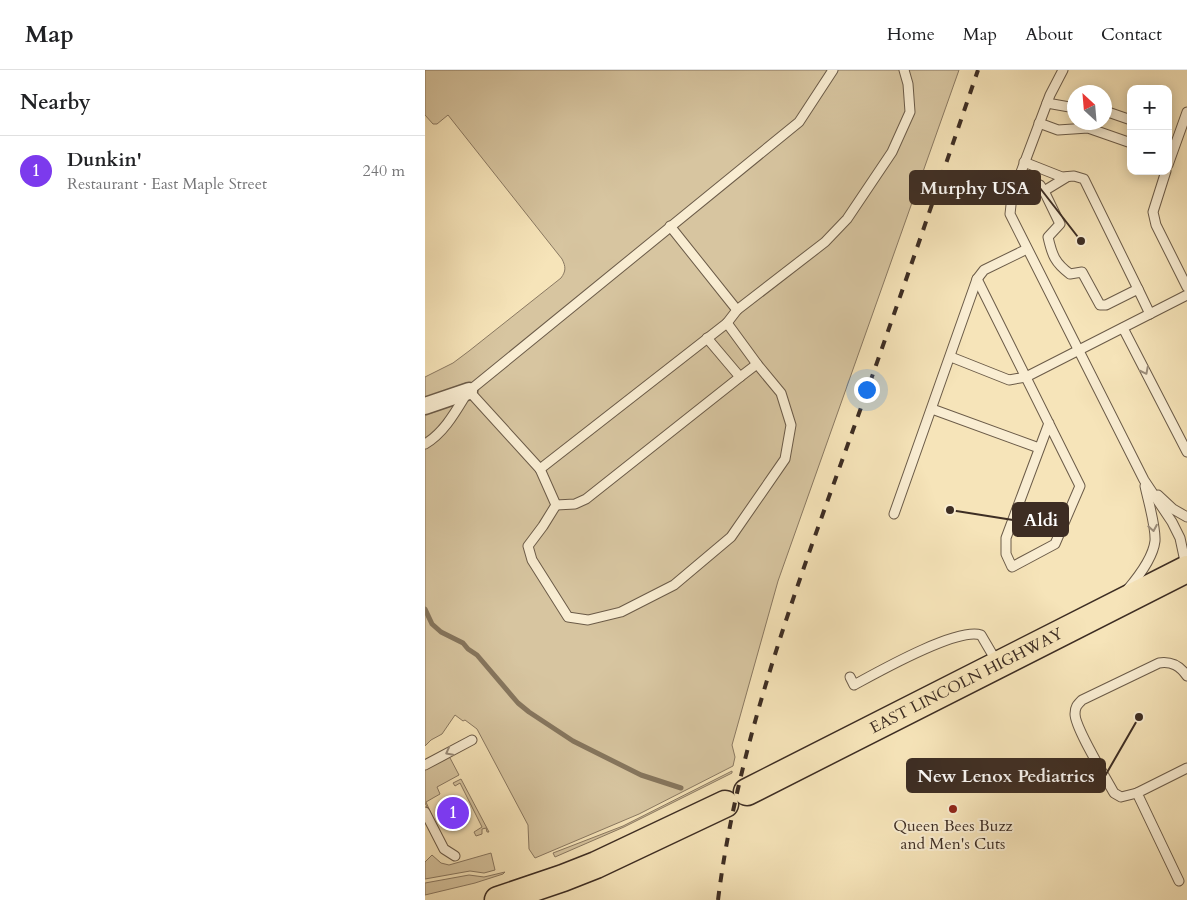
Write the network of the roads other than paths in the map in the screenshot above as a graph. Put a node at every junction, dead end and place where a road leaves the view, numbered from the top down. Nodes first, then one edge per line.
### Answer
1 (833, 70) edge
2 (904, 70) edge
3 (1063, 70) edge
4 (1047, 103) junction
5 (1067, 107) edge
6 (1187, 112) edge
7 (1112, 113) edge
8 (1127, 119) edge
9 (1039, 123) junction
10 (1172, 134) edge
11 (1178, 136) junction
12 (1127, 142) edge
13 (1172, 152) edge
14 (1024, 162) junction
15 (1165, 175) edge
16 (1019, 176) junction
17 (1068, 176) junction
18 (1044, 191) junction
19 (670, 226) junction
20 (1027, 249) junction
21 (977, 279) junction
22 (1187, 287) edge
23 (1138, 289) junction
24 (1187, 295) edge
25 (737, 310) junction
26 (1151, 314) junction
27 (727, 323) junction
28 (1123, 328) junction
29 (707, 338) junction
30 (1079, 350) junction
31 (951, 357) junction
32 (757, 364) junction
33 (740, 377) junction
34 (1026, 378) junction
35 (469, 391) junction
36 (425, 406) edge
37 (932, 409) junction
38 (1049, 423) junction
39 (1179, 436) junction
40 (1187, 443) edge
41 (425, 444) edge
42 (1039, 448) junction
43 (1187, 452) edge
44 (540, 469) junction
45 (1144, 480) junction
46 (555, 505) junction
47 (894, 514) dead end
48 (1187, 517) edge
49 (1187, 569) edge
50 (1113, 606) junction
51 (998, 664) junction
52 (1187, 676) edge
53 (850, 677) dead end
54 (472, 740) dead end
55 (425, 765) edge
56 (1187, 768) edge
57 (1137, 793) junction
58 (425, 812) edge
59 (455, 856) dead end
60 (1179, 881) dead end
61 (498, 900) edge

1 - 19 lane
2 - 25 lane
3 - 4 lane
4 - 5 lane
4 - 9 lane
6 - 11 lane
7 - 8 lane
9 - 12 lane
9 - 14 lane
10 - 11 lane
11 - 13 lane
14 - 16 lane
14 - 17 lane
15 - 22 lane
16 - 18 lane
16 - 20 lane
17 - 18 lane
17 - 23 lane
18 - 23 lane
19 - 25 lane
19 - 35 lane
20 - 21 lane
20 - 30 lane
21 - 31 lane
21 - 34 lane
23 - 26 lane
24 - 26 lane
25 - 27 lane
26 - 28 lane
27 - 29 lane
27 - 32 lane
28 - 30 lane
28 -> 39 lane
29 - 33 lane
29 - 44 lane
30 - 34 lane
30 - 45 lane
31 - 34 lane
31 - 37 lane
32 - 33 lane
32 - 46 lane
33 - 46 lane
34 - 38 lane
35 - 36 street
35 - 41 lane
35 - 44 lane
37 - 42 lane
37 - 47 lane
38 - 42 lane
38 - 42 lane
39 - 40 lane
39 - 43 lane
44 - 46 lane
45 - 48 lane
45 - 49 lane
45 -> 50 lane
49 - 50 main road, EAST LINCOLN HIGHWAY
50 - 51 main road, EAST LINCOLN HIGHWAY
51 - 53 lane
51 - 61 main road, EAST LINCOLN HIGHWAY
52 - 57 lane
54 -> 55 lane
56 - 57 lane
57 - 60 lane
58 - 59 lane

